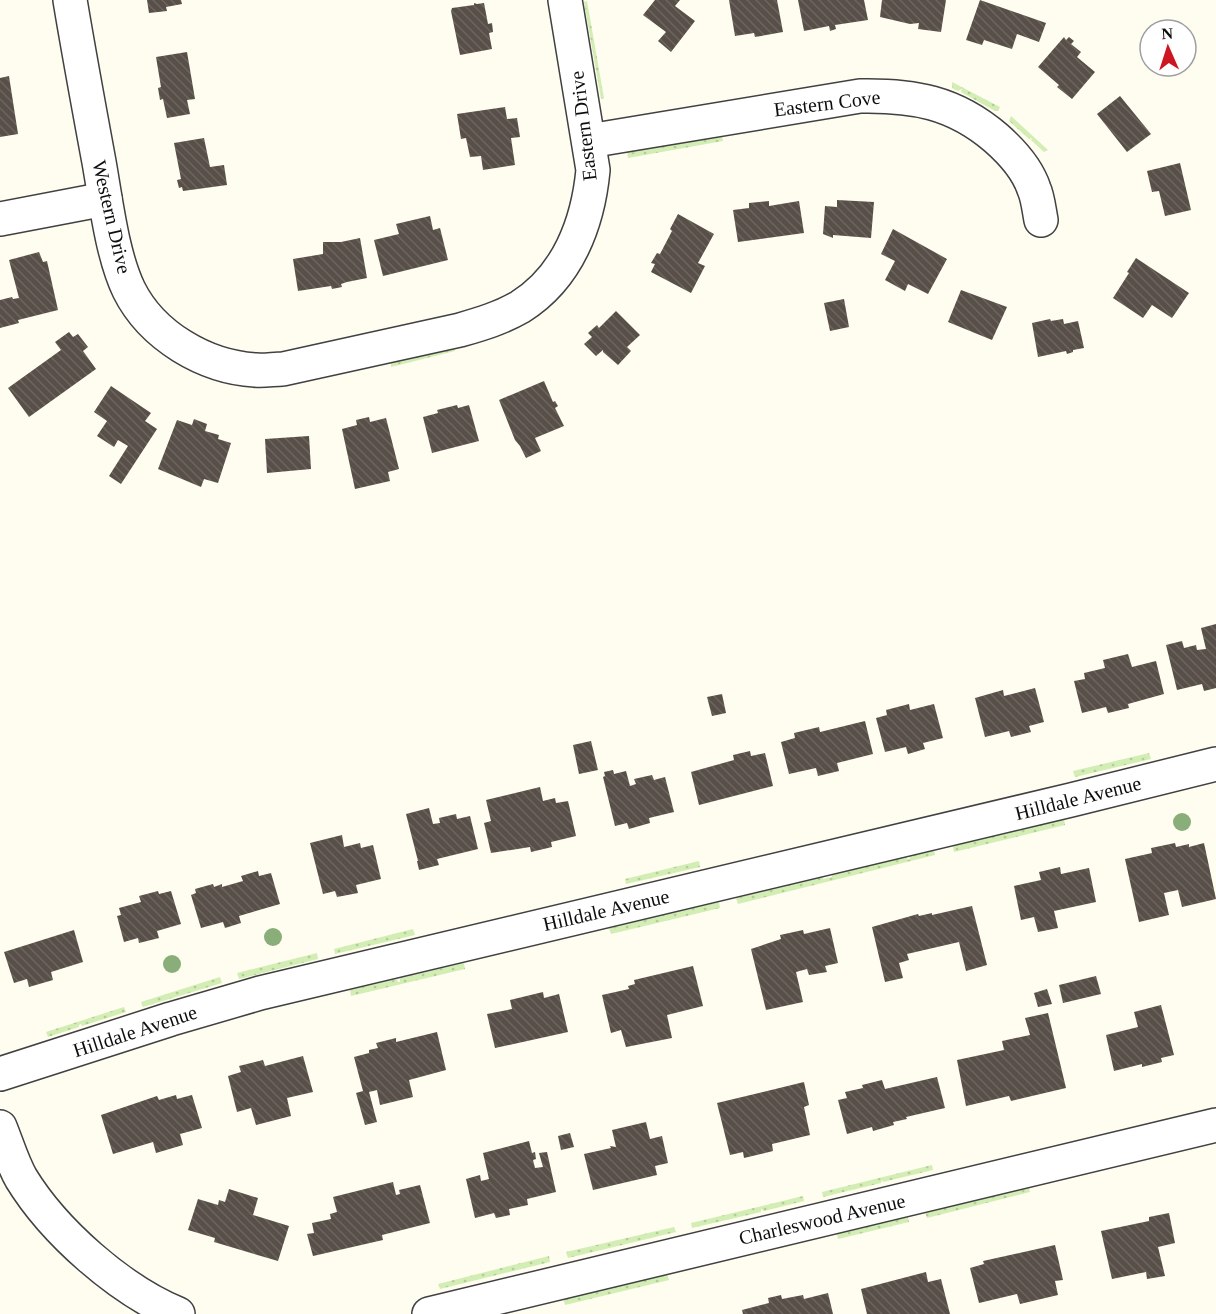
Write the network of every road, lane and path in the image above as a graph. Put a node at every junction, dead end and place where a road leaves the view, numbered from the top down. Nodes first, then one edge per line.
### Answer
1 (70, 0) edge
2 (565, 0) edge
3 (589, 141) junction
4 (105, 199) junction
5 (0, 219) edge
6 (1041, 220) dead end
7 (388, 346) joint
8 (1216, 764) edge
9 (0, 1074) edge
10 (1216, 1125) edge
11 (0, 1127) edge
12 (178, 1314) edge
13 (429, 1314) edge

1 - 4 street, Western Drive
2 - 3 street, Eastern Drive
3 - 6 street, Eastern Cove
3 - 7 street, Eastern Drive
4 - 5 street
4 - 7 street, Western Drive
8 - 9 street, Hilldale Avenue
10 - 13 street, Charleswood Avenue
11 - 12 street

